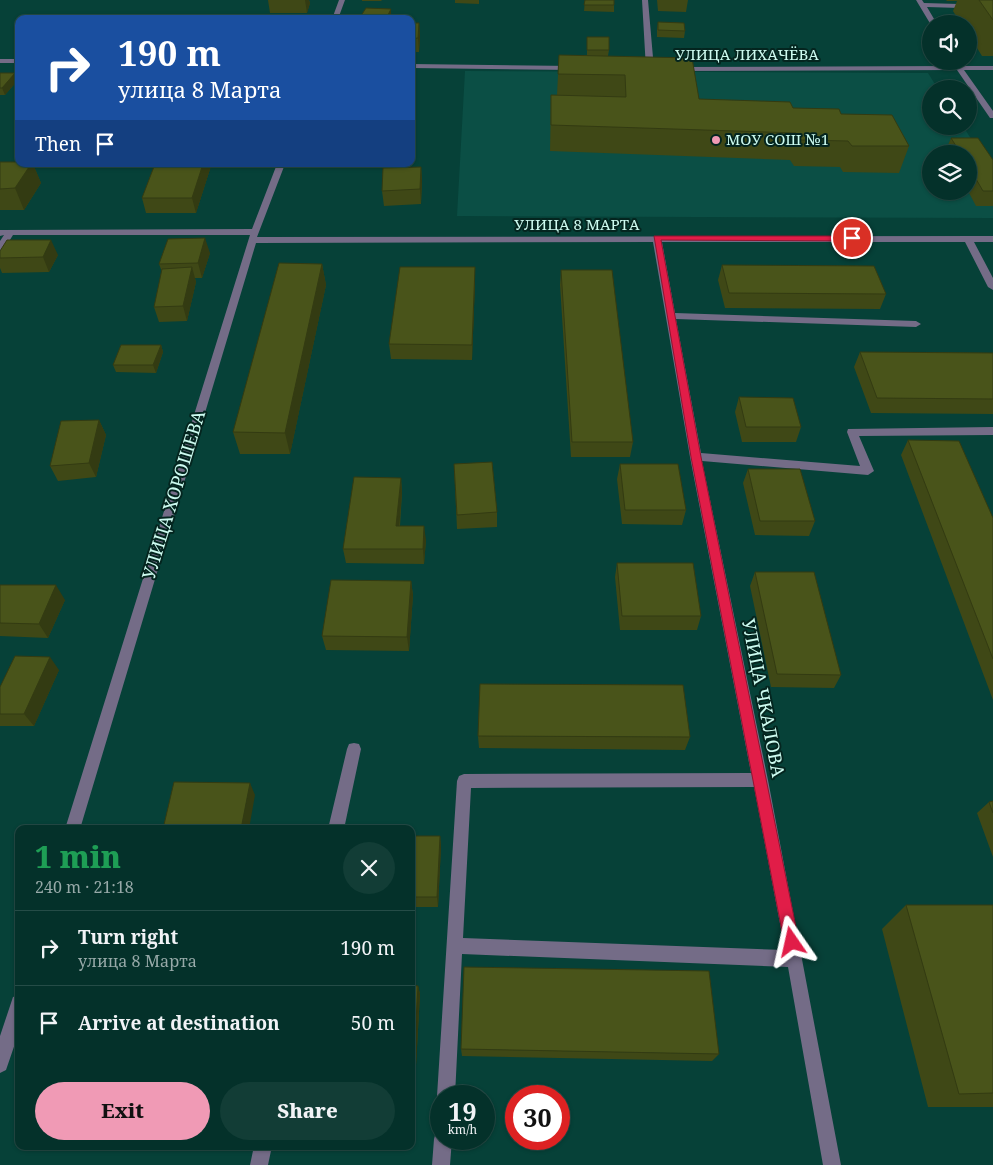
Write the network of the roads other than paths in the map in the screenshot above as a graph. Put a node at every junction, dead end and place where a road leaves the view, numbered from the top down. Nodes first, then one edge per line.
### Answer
1 (342, 0) edge
2 (644, 0) edge
3 (921, 3) edge
4 (993, 6) edge
5 (336, 15) edge
6 (928, 15) edge
7 (0, 61) edge
8 (15, 61) edge
9 (922, 65) edge
10 (415, 66) edge
11 (977, 66) edge
12 (580, 68) edge
13 (993, 68) edge
14 (640, 69) edge
15 (650, 69) junction
16 (660, 69) edge
17 (670, 69) edge
18 (960, 70) edge
19 (993, 116) edge
20 (280, 167) edge
21 (10, 232) junction
22 (0, 233) edge
23 (253, 236) junction
24 (657, 238) junction
25 (968, 238) junction
26 (993, 238) edge
27 (0, 249) edge
28 (993, 287) edge
29 (671, 316) junction
30 (916, 324) dead end
31 (993, 432) edge
32 (696, 457) junction
33 (354, 749) dead end
34 (760, 780) junction
35 (73, 825) edge
36 (337, 825) edge
37 (456, 946) junction
38 (795, 959) junction
39 (15, 1016) edge
40 (0, 1064) edge
41 (447, 1085) edge
42 (262, 1150) edge
43 (442, 1150) edge
44 (259, 1165) edge
45 (441, 1165) edge
46 (832, 1165) edge

1 - 5 street
2 - 15 street
3 - 4 street
3 - 6 street
7 - 8 street
9 - 17 street, УЛИЦА ЛИХАЧЁВА
10 - 12 street
11 - 13 street, УЛИЦА ЛИХАЧЁВА
14 - 15 street, УЛИЦА ЛИХАЧЁВА
15 - 16 street, УЛИЦА ЛИХАЧЁВА
18 - 19 street
20 - 23 street, УЛИЦА ХОРОШЕВА
21 - 22 street, УЛИЦА 8 МАРТА
21 - 23 street, УЛИЦА 8 МАРТА
21 - 27 street
23 - 24 street, УЛИЦА 8 МАРТА
23 - 35 street, УЛИЦА ХОРОШЕВА
24 - 25 street, УЛИЦА 8 МАРТА
24 - 29 street, УЛИЦА ЧКАЛОВА
25 - 26 street, УЛИЦА 8 МАРТА
25 - 28 street
29 - 30 street
29 - 32 street, УЛИЦА ЧКАЛОВА
31 - 32 street
32 - 34 street, УЛИЦА ЧКАЛОВА
33 - 36 street
34 - 37 street
34 - 38 street, УЛИЦА ЧКАЛОВА
37 - 38 street
37 - 41 street
38 - 46 street, УЛИЦА ЧКАЛОВА
39 - 40 street
42 - 44 street
43 - 45 street

